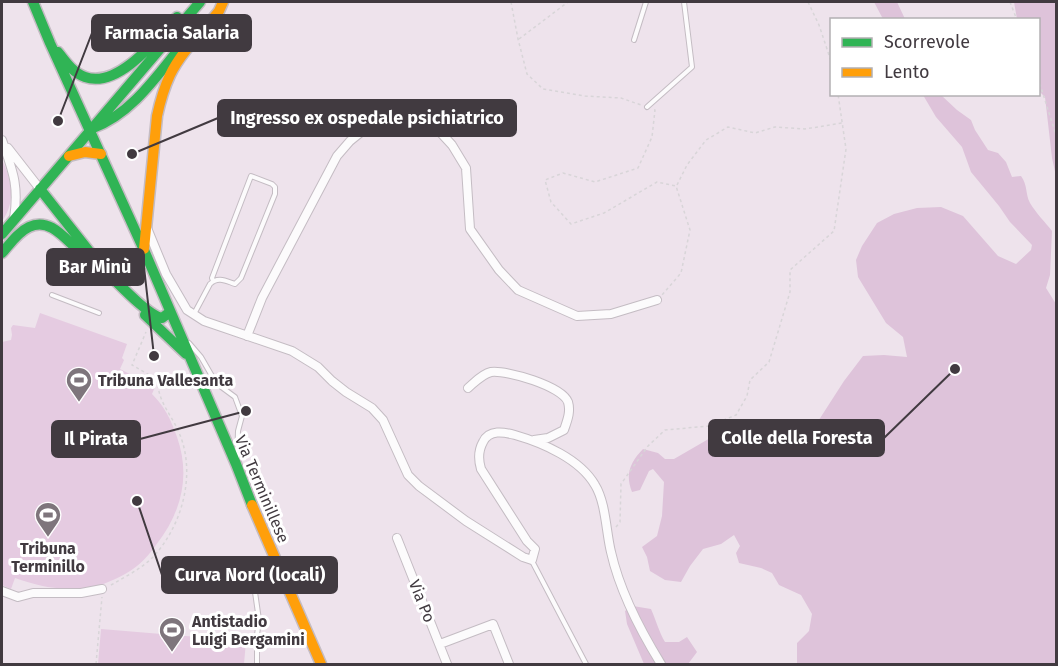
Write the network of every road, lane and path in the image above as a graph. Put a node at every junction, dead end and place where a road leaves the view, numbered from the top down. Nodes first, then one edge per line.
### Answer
1 (33, 2) edge
2 (193, 2) edge
3 (200, 2) edge
4 (218, 2) edge
5 (223, 2) edge
6 (511, 2) edge
7 (568, 2) edge
8 (646, 2) edge
9 (684, 2) edge
10 (808, 2) edge
11 (1010, 2) edge
12 (1016, 18) edge
13 (518, 39) junction
14 (634, 40) dead end
15 (50, 43) junction
16 (830, 61) edge
17 (1040, 84) edge
18 (838, 96) edge
19 (646, 107) junction
20 (842, 123) junction
21 (90, 130) junction
22 (1056, 135) edge
23 (2, 140) edge
24 (101, 154) junction
25 (67, 156) junction
26 (676, 186) junction
27 (40, 189) junction
28 (14, 219) junction
29 (147, 228) junction
30 (2, 234) edge
31 (144, 250) junction
32 (2, 253) edge
33 (97, 263) junction
34 (213, 281) junction
35 (122, 288) junction
36 (52, 295) dead end
37 (657, 300) joint
38 (170, 312) junction
39 (99, 313) dead end
40 (194, 314) junction
41 (146, 332) dead end
42 (247, 336) junction
43 (184, 344) junction
44 (190, 357) junction
45 (468, 388) dead end
46 (532, 440) junction
47 (236, 464) junction
48 (608, 536) junction
49 (397, 538) dead end
50 (532, 560) junction
51 (102, 589) junction
52 (2, 591) edge
53 (255, 592) dead end
54 (440, 645) junction
55 (96, 664) edge
56 (257, 664) edge
57 (321, 664) edge
58 (447, 664) edge
59 (509, 664) edge
60 (586, 664) edge
61 (661, 664) edge

1 - 15 street
2 - 15 street
3 - 21 street
4 - 21 street
5 - 29 street
6 - 13 path
7 - 13 path
8 - 14 lane
9 - 19 lane
10 - 16 path
11 - 12 path
13 - 19 path
15 - 21 street
17 - 22 path
18 - 20 path
19 - 26 path
20 - 26 path
20 - 48 path
21 - 24 street, Via Terminillese
21 - 25 street
23 - 27 street
23 - 28 street
24 - 25 street
24 - 31 street, Via Terminillese
25 - 27 street
26 - 37 path
27 - 28 street
27 - 33 street
28 - 30 street
29 - 31 street
29 - 40 street
31 - 38 street, Via Terminillese
32 - 33 street
33 - 35 street
34 - 34 lane
34 - 40 lane
35 - 38 street
35 - 44 street
36 - 39 lane
37 - 42 street
38 - 43 street, Via Terminillese
40 - 42 street
41 - 51 path
42 - 50 street
43 - 44 street, Via Terminillese
43 - 47 lane
44 - 47 street, Via Terminillese
45 - 46 street
46 - 48 street
46 - 50 street
47 - 57 street, Via Terminillese
48 - 61 street
49 - 54 street, Via Po
50 - 60 lane
51 - 52 street
51 - 55 path
53 - 56 lane
54 - 58 street, Via Po
54 - 59 street

